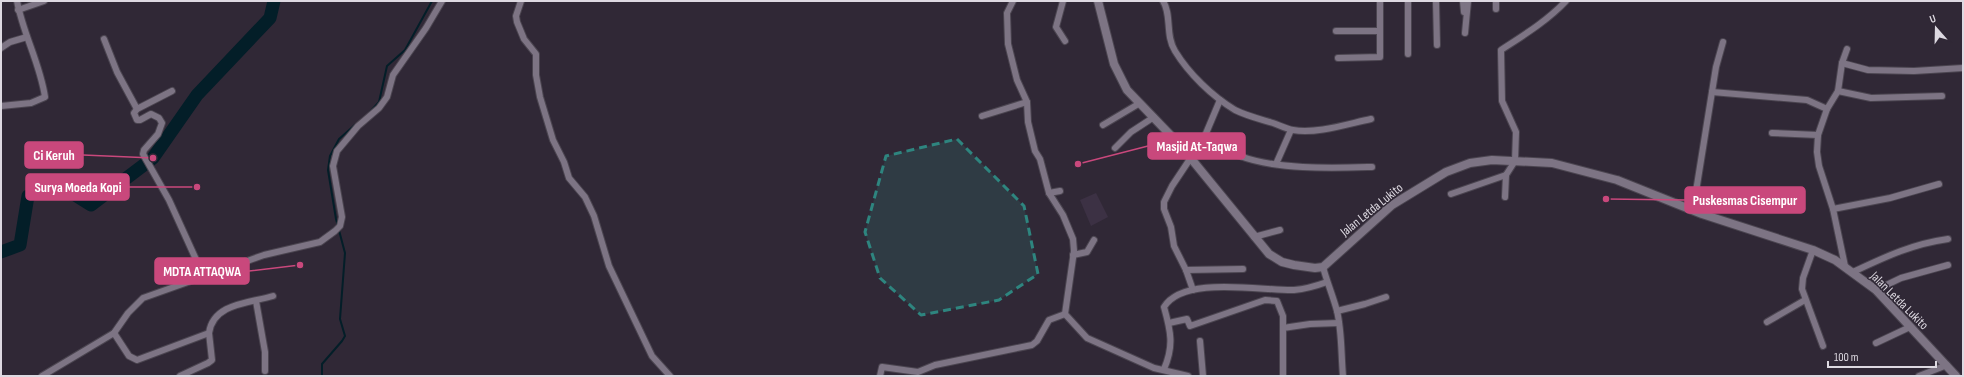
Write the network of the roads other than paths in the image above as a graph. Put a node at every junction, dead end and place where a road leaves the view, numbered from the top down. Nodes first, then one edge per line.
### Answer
1 (17, 1) edge
2 (44, 1) edge
3 (442, 1) edge
4 (521, 1) edge
5 (1013, 1) edge
6 (1063, 1) edge
7 (1098, 1) edge
8 (1380, 1) edge
9 (1408, 1) edge
10 (1436, 1) edge
11 (1463, 1) edge
12 (1468, 1) edge
13 (1496, 1) edge
14 (1566, 1) edge
15 (1167, 3) edge
16 (1496, 9) dead end
17 (18, 10) junction
18 (1465, 18) junction
19 (1336, 31) dead end
20 (1380, 31) junction
21 (1465, 33) dead end
22 (27, 37) junction
23 (104, 39) dead end
24 (1065, 41) dead end
25 (1723, 42) dead end
26 (1437, 45) dead end
27 (1, 48) edge
28 (1847, 48) dead end
29 (1408, 54) dead end
30 (1338, 58) dead end
31 (1842, 63) junction
32 (1963, 68) edge
33 (1838, 91) junction
34 (172, 92) dead end
35 (1712, 92) junction
36 (1942, 96) dead end
37 (1220, 100) junction
38 (1027, 102) junction
39 (1140, 103) junction
40 (1, 106) edge
41 (138, 108) junction
42 (1827, 109) junction
43 (982, 116) dead end
44 (1154, 117) junction
45 (1371, 119) dead end
46 (1103, 125) dead end
47 (1291, 130) junction
48 (1772, 132) dead end
49 (1818, 135) junction
50 (1204, 138) junction
51 (1115, 148) dead end
52 (1191, 158) junction
53 (1515, 161) junction
54 (1276, 164) junction
55 (1372, 167) dead end
56 (1506, 175) junction
57 (1940, 184) dead end
58 (1060, 191) dead end
59 (1049, 193) junction
60 (1450, 194) dead end
61 (1505, 197) dead end
62 (1833, 209) junction
63 (1693, 210) junction
64 (1280, 230) dead end
65 (1254, 237) junction
66 (1948, 239) dead end
67 (1094, 240) dead end
68 (1813, 250) junction
69 (1074, 255) junction
70 (1948, 265) dead end
71 (1845, 266) junction
72 (1323, 267) junction
73 (1243, 269) dead end
74 (1186, 270) junction
75 (1853, 272) junction
76 (204, 277) junction
77 (1327, 282) junction
78 (1193, 290) junction
79 (1876, 290) junction
80 (273, 296) dead end
81 (1386, 297) dead end
82 (1805, 300) junction
83 (256, 301) junction
84 (1337, 311) junction
85 (1065, 314) junction
86 (1767, 322) dead end
87 (1168, 323) junction
88 (1339, 323) junction
89 (1910, 327) junction
90 (1283, 328) junction
91 (114, 333) junction
92 (210, 333) junction
93 (1200, 341) dead end
94 (1876, 343) dead end
95 (1823, 346) dead end
96 (1947, 365) junction
97 (1164, 369) junction
98 (265, 371) dead end
99 (42, 376) edge
100 (180, 376) edge
101 (670, 376) edge
102 (880, 376) edge
103 (1188, 376) edge
104 (1203, 376) edge
105 (1283, 376) edge
106 (1343, 376) edge
107 (1919, 376) edge
108 (1956, 376) edge

1 - 17 street
2 - 17 street
3 - 76 street
4 - 101 street
5 - 38 street
6 - 24 street
7 - 39 street
8 - 20 street
9 - 29 street
10 - 26 street
11 - 18 street
12 - 18 street
13 - 16 street
14 - 53 street
15 - 37 street
17 - 22 street
18 - 21 street
19 - 20 street
20 - 30 street
22 - 27 street
22 - 40 street
23 - 41 street
25 - 35 street
28 - 31 street
31 - 32 street
31 - 33 street
33 - 36 street
33 - 42 street
34 - 41 street
35 - 42 street
35 - 63 street
37 - 47 street
37 - 50 street
38 - 43 street
38 - 59 street
39 - 44 street
39 - 46 street
41 - 76 street
42 - 49 street
44 - 51 street
44 - 52 street
45 - 47 street
47 - 54 street
48 - 49 street
49 - 62 street
50 - 52 street
50 - 54 street
52 - 65 street
52 - 74 street
53 - 56 street
53 - 63 street, Jalan Letda Lukito
53 - 72 street, Jalan Letda Lukito
54 - 55 street
56 - 60 street
56 - 61 street
57 - 62 street
58 - 59 street
59 - 69 street
62 - 71 street
63 - 68 street, Jalan Letda Lukito
64 - 65 street
65 - 72 street
66 - 75 street
67 - 69 street
68 - 71 street, Jalan Letda Lukito
68 - 82 street
69 - 85 street
70 - 79 street
71 - 75 street, Jalan Letda Lukito
72 - 77 street
73 - 74 street
74 - 78 street
75 - 79 street, Jalan Letda Lukito
76 - 91 street
77 - 78 street
77 - 84 street
78 - 87 street
79 - 89 street, Jalan Letda Lukito
80 - 83 street
81 - 84 street
82 - 86 street
82 - 95 street
83 - 92 street
83 - 98 street
84 - 88 street
85 - 97 street
85 - 102 street
87 - 90 street
87 - 97 street
88 - 90 street
88 - 106 street
89 - 94 street
89 - 96 street, Jalan Letda Lukito
90 - 105 street
91 - 92 street
91 - 99 street
92 - 100 street
93 - 104 street
96 - 107 street
96 - 108 street, Jalan Letda Lukito
97 - 103 street

